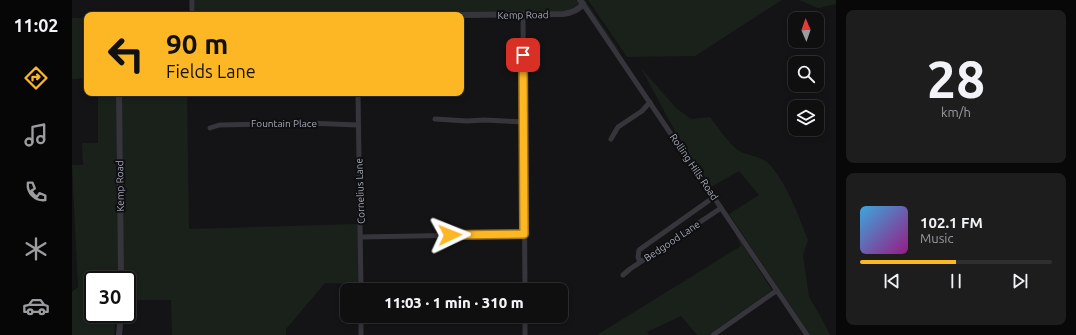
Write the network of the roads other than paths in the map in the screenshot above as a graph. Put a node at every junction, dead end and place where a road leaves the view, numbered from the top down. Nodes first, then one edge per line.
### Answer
1 (192, 0) edge
2 (581, 2) edge
3 (192, 12) edge
4 (523, 15) junction
5 (464, 16) edge
6 (119, 96) edge
7 (358, 96) edge
8 (650, 102) junction
9 (435, 120) dead end
10 (524, 122) junction
11 (358, 125) junction
12 (210, 128) dead end
13 (611, 139) dead end
14 (714, 197) junction
15 (721, 208) junction
16 (524, 234) junction
17 (361, 238) junction
18 (640, 262) junction
19 (120, 271) edge
20 (623, 275) dead end
21 (361, 283) edge
22 (525, 283) edge
23 (776, 291) junction
24 (120, 323) edge
25 (361, 323) edge
26 (525, 323) edge
27 (119, 335) edge
28 (361, 335) edge
29 (525, 335) edge
30 (713, 335) edge
31 (806, 335) edge

1 - 3 street
2 - 4 street, Kemp Road
2 - 8 street, Rolling Hills Road
4 - 5 street, Kemp Road
4 - 10 street
6 - 19 street, Kemp Road
7 - 11 street, Cornelius Lane
8 - 13 street
8 - 14 street, Rolling Hills Road
9 - 10 street
10 - 16 street
11 - 12 street, Fountain Place
11 - 17 street, Cornelius Lane
14 - 15 street, Rolling Hills Road
14 - 18 street
15 - 18 street, Bedgood Lane
15 - 23 street, Rolling Hills Road
16 - 17 street
16 - 22 street
17 - 21 street, Cornelius Lane
18 - 20 street, Bedgood Lane
23 - 30 street
23 - 31 street, Rolling Hills Road
24 - 27 street
25 - 28 street
26 - 29 street

